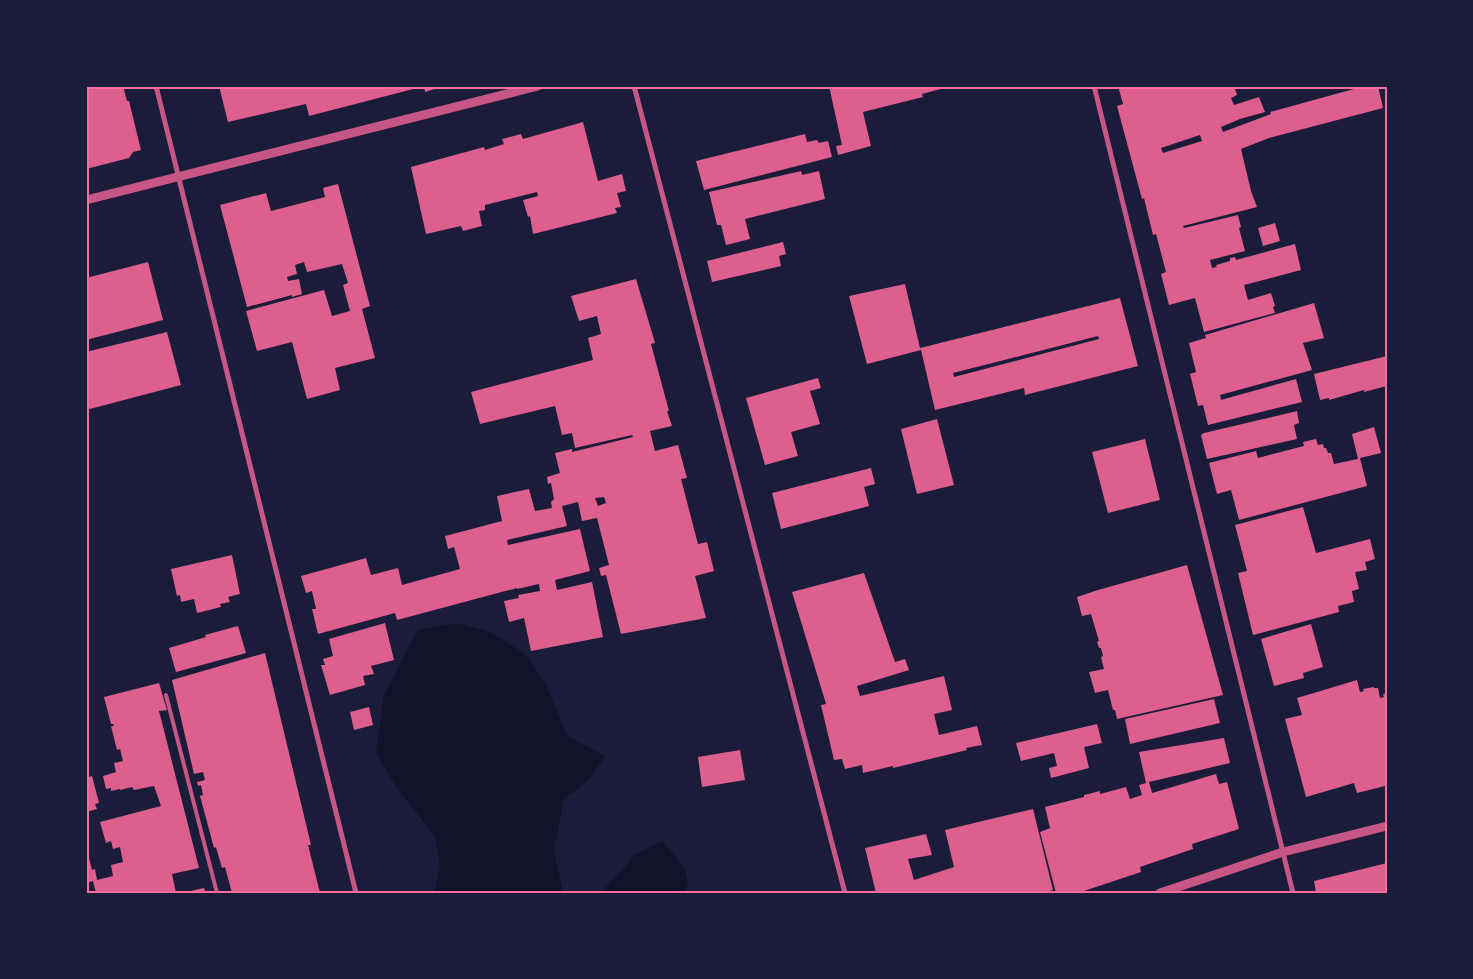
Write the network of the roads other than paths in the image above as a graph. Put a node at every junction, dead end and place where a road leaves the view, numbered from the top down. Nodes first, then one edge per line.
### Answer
1 (156, 86) edge
2 (538, 86) edge
3 (634, 86) edge
4 (1094, 86) edge
5 (178, 178) junction
6 (86, 200) edge
7 (166, 695) dead end
8 (1387, 826) edge
9 (1283, 852) junction
10 (217, 893) edge
11 (356, 893) edge
12 (845, 893) edge
13 (1160, 893) edge
14 (1293, 893) edge

1 - 5 street
2 - 5 street
3 - 12 street
4 - 9 street
5 - 6 street
5 - 11 street
7 - 10 lane
8 - 9 street
9 - 13 street
9 - 14 street

